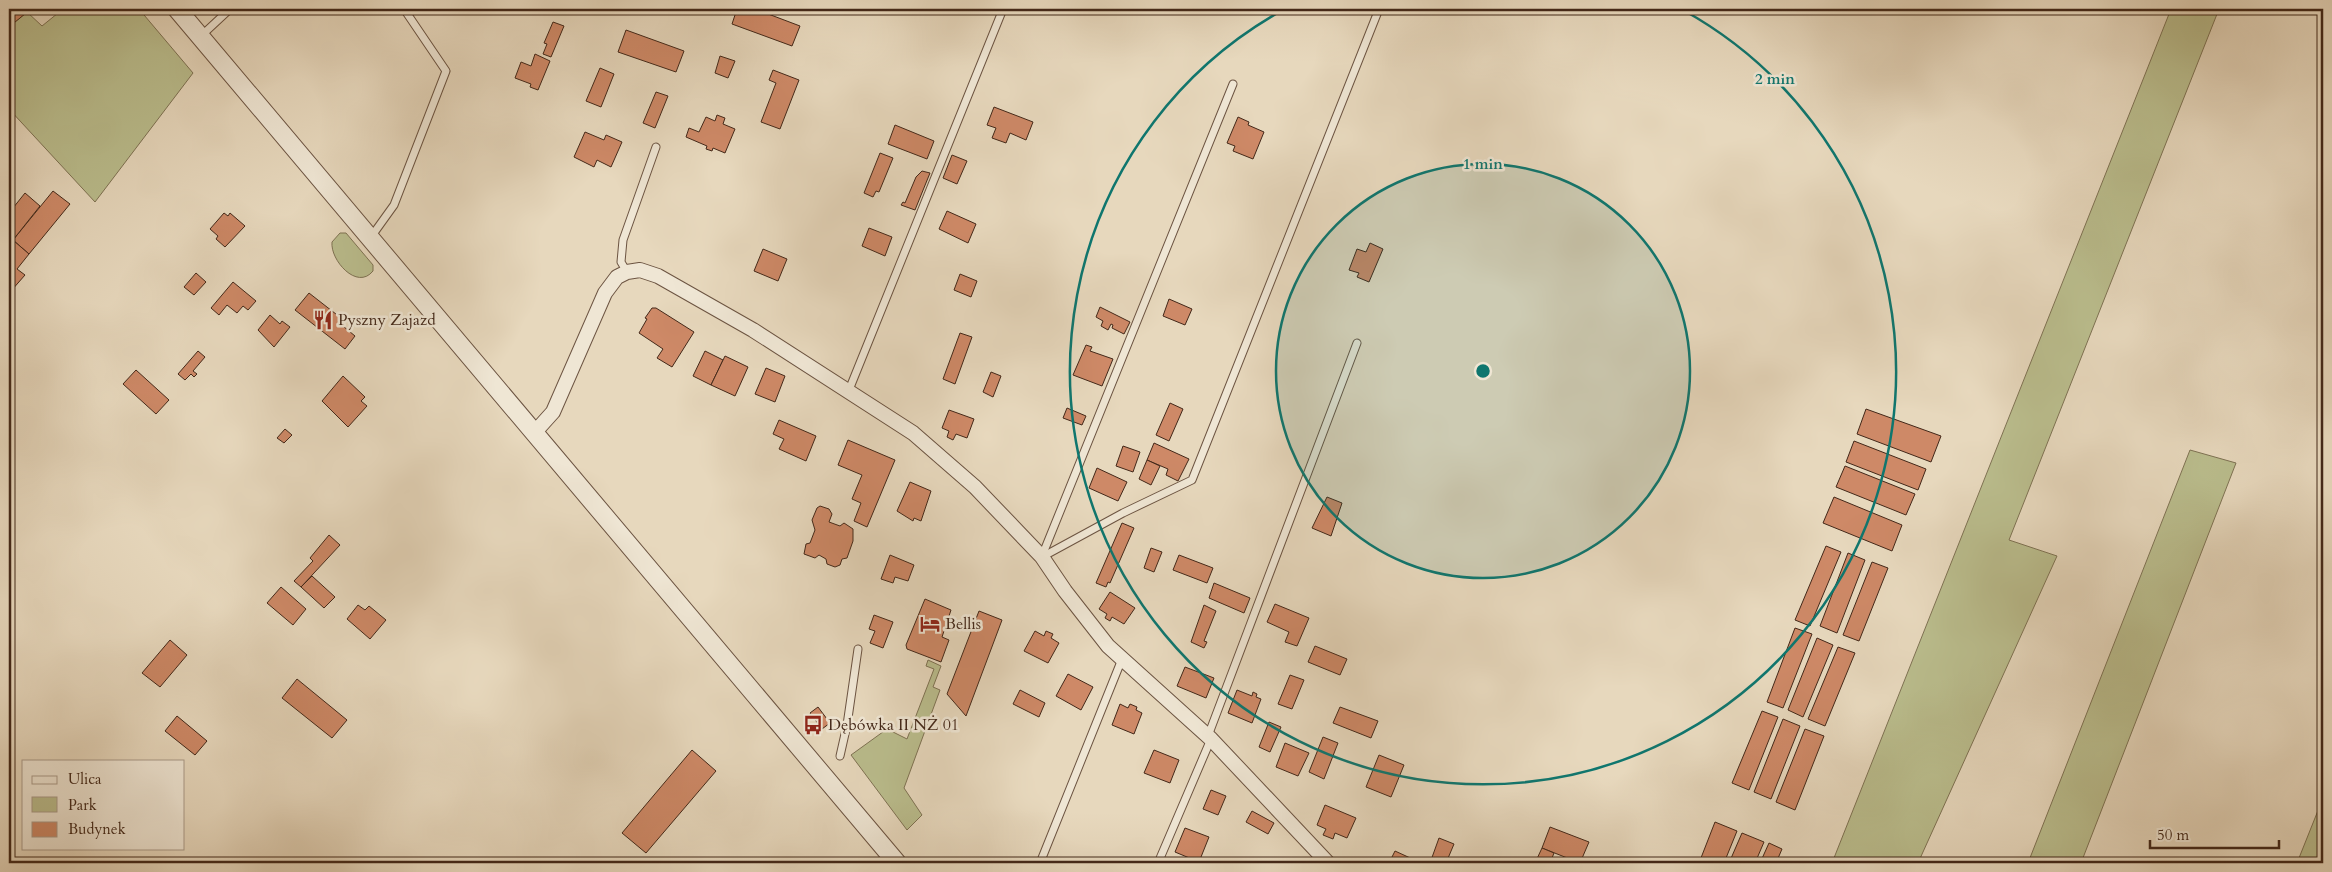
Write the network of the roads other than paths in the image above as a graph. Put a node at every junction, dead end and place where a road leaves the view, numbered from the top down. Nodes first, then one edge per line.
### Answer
1 (177, 9) edge
2 (230, 9) edge
3 (404, 9) edge
4 (1003, 9) edge
5 (1379, 9) edge
6 (201, 37) junction
7 (1233, 84) dead end
8 (656, 147) dead end
9 (370, 238) junction
10 (627, 272) junction
11 (1357, 343) dead end
12 (849, 390) junction
13 (535, 432) junction
14 (1042, 557) junction
15 (858, 649) dead end
16 (1122, 659) junction
17 (1210, 737) junction
18 (840, 756) dead end
19 (897, 863) edge
20 (1040, 863) edge
21 (1158, 863) edge
22 (1328, 863) edge

1 - 6 street
2 - 6 lane
3 - 9 lane
4 - 12 lane
5 - 14 lane
6 - 9 street
7 - 14 lane
8 - 10 lane
9 - 13 street
10 - 12 street
10 - 13 street
11 - 17 lane
12 - 14 street
13 - 19 street
14 - 16 street
15 - 18 lane
16 - 17 street
16 - 20 lane
17 - 21 lane
17 - 22 street

